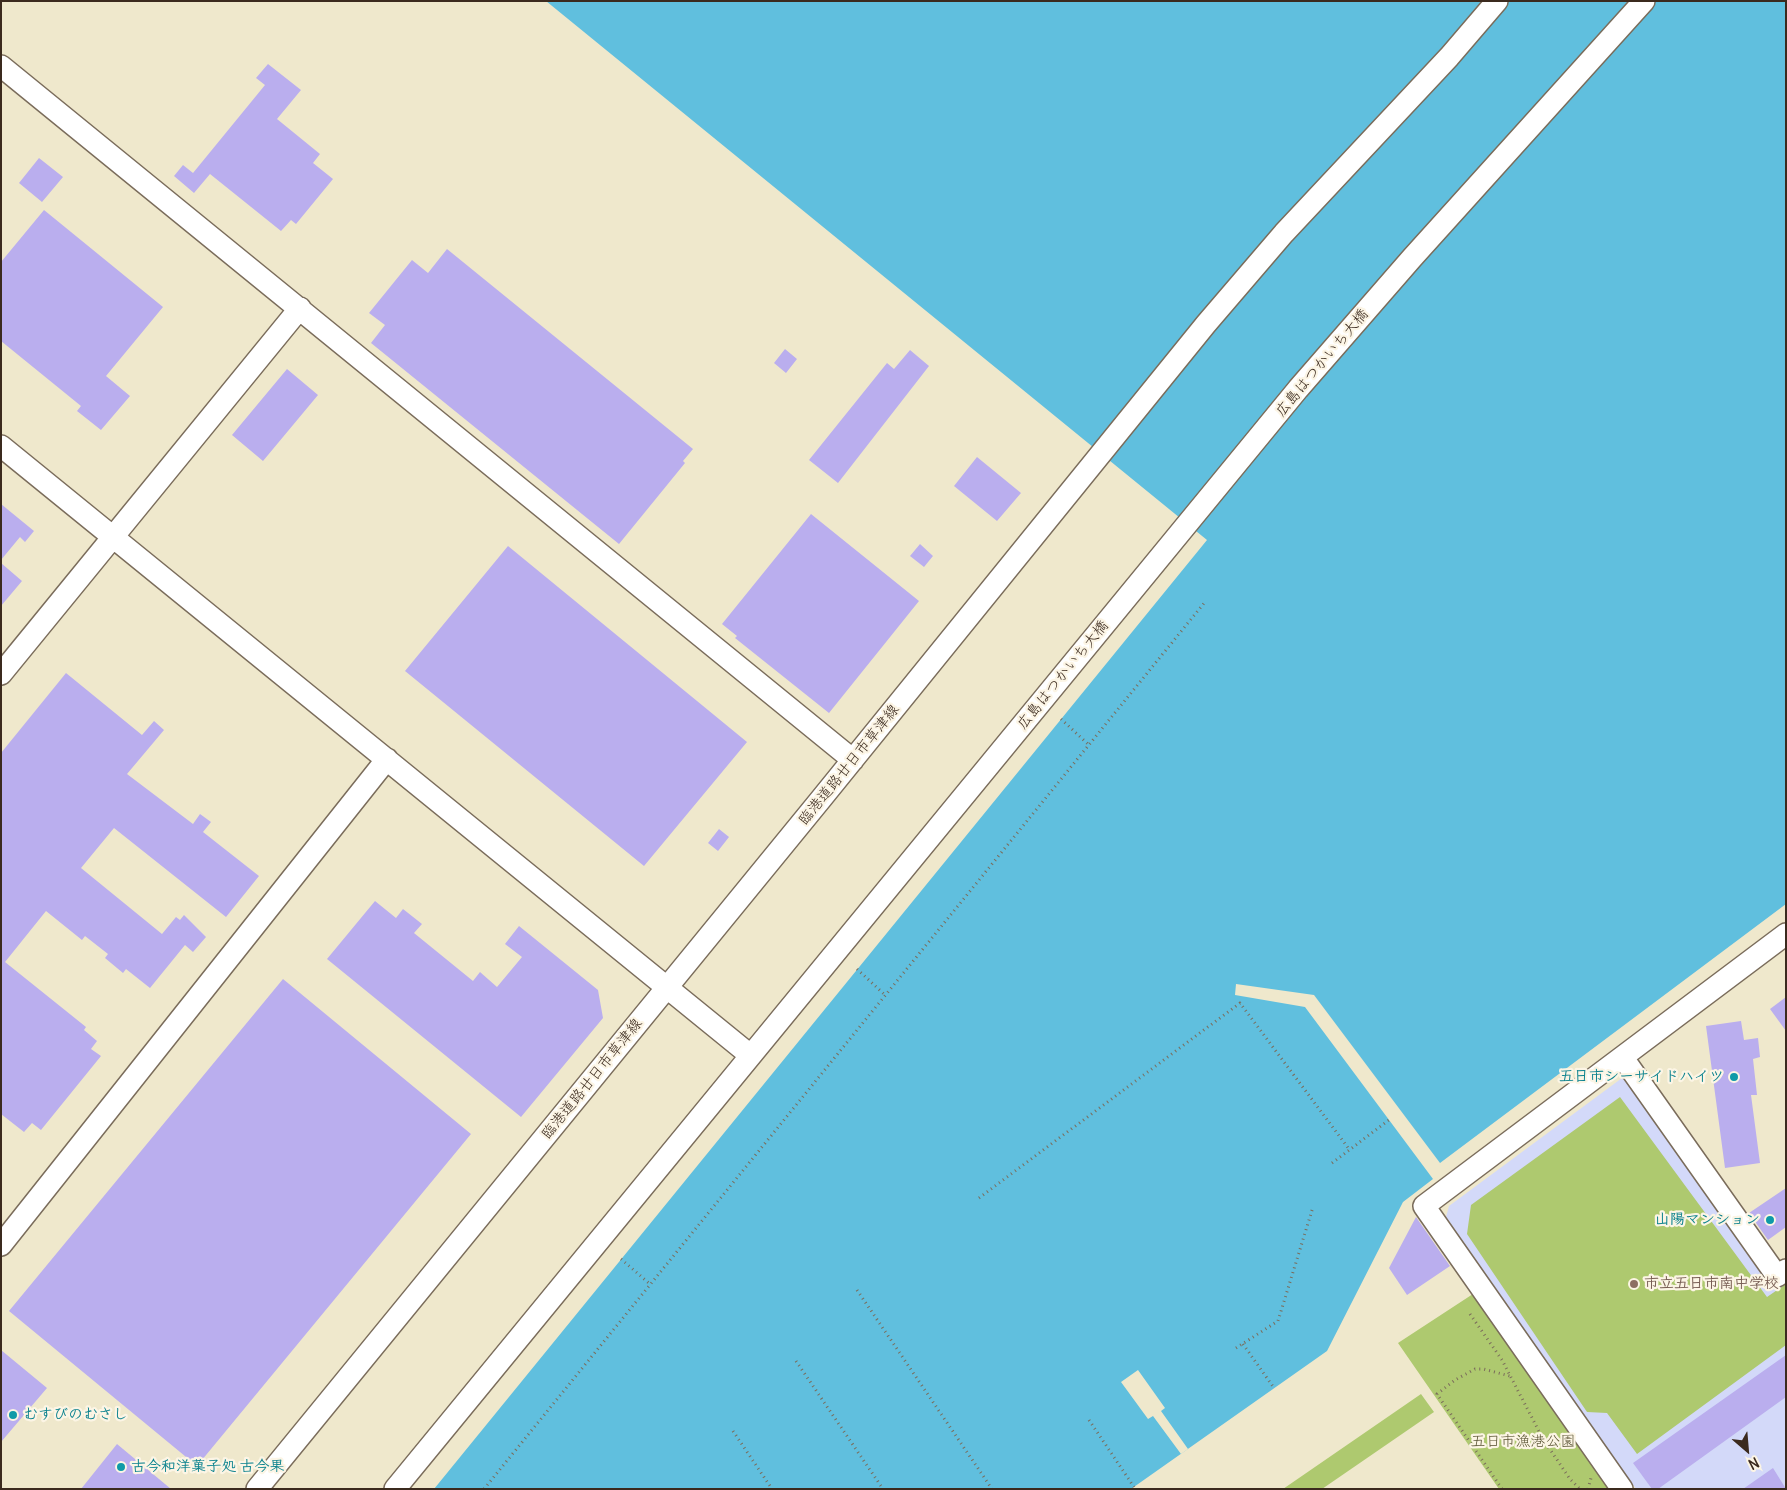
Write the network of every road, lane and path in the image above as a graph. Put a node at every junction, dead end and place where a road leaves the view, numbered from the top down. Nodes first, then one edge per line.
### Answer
1 (1497, 1) edge
2 (1644, 1) edge
3 (1, 66) edge
4 (300, 308) junction
5 (1, 446) edge
6 (113, 537) junction
7 (1205, 602) dead end
8 (1, 674) edge
9 (1061, 719) dead end
10 (1089, 745) junction
11 (387, 759) junction
12 (853, 760) junction
13 (1786, 934) edge
14 (857, 969) dead end
15 (668, 987) junction
16 (885, 995) junction
17 (750, 1054) junction
18 (1623, 1058) junction
19 (1389, 1120) dead end
20 (1349, 1149) junction
21 (1332, 1163) dead end
22 (979, 1198) dead end
23 (1313, 1207) dead end
24 (1, 1245) edge
25 (621, 1259) dead end
26 (1786, 1270) edge
27 (650, 1284) junction
28 (857, 1290) dead end
29 (1470, 1314) dead end
30 (1243, 1344) junction
31 (1236, 1348) dead end
32 (796, 1361) dead end
33 (1510, 1376) junction
34 (1274, 1388) dead end
35 (463, 1406) junction
36 (1089, 1420) dead end
37 (733, 1431) dead end
38 (1134, 1487) dead end
39 (258, 1489) edge
40 (381, 1489) edge
41 (395, 1489) edge
42 (484, 1489) edge
43 (772, 1489) edge
44 (883, 1489) edge
45 (992, 1489) edge
46 (1502, 1489) edge
47 (1580, 1489) edge
48 (1622, 1489) edge

1 - 12 street, 臨港道路廿日市草津線
2 - 17 street, 広島はつかいち大橋
3 - 4 street
4 - 6 street
4 - 12 street
5 - 6 street
6 - 8 street
6 - 11 street
7 - 10 path
9 - 10 path
10 - 16 path
11 - 15 street
11 - 24 street
12 - 15 street, 臨港道路廿日市草津線
13 - 18 street
14 - 16 path
15 - 17 street
15 - 39 street, 臨港道路廿日市草津線
16 - 27 path
17 - 35 street
18 - 26 street
18 - 48 street
19 - 20 path
20 - 21 path
20 - 22 path
23 - 30 path
25 - 27 path
27 - 42 path
28 - 45 path
29 - 33 path
30 - 31 path
30 - 34 path
32 - 44 path
33 - 46 path
33 - 47 path
35 - 40 street
35 - 41 street
36 - 38 path
37 - 43 path

